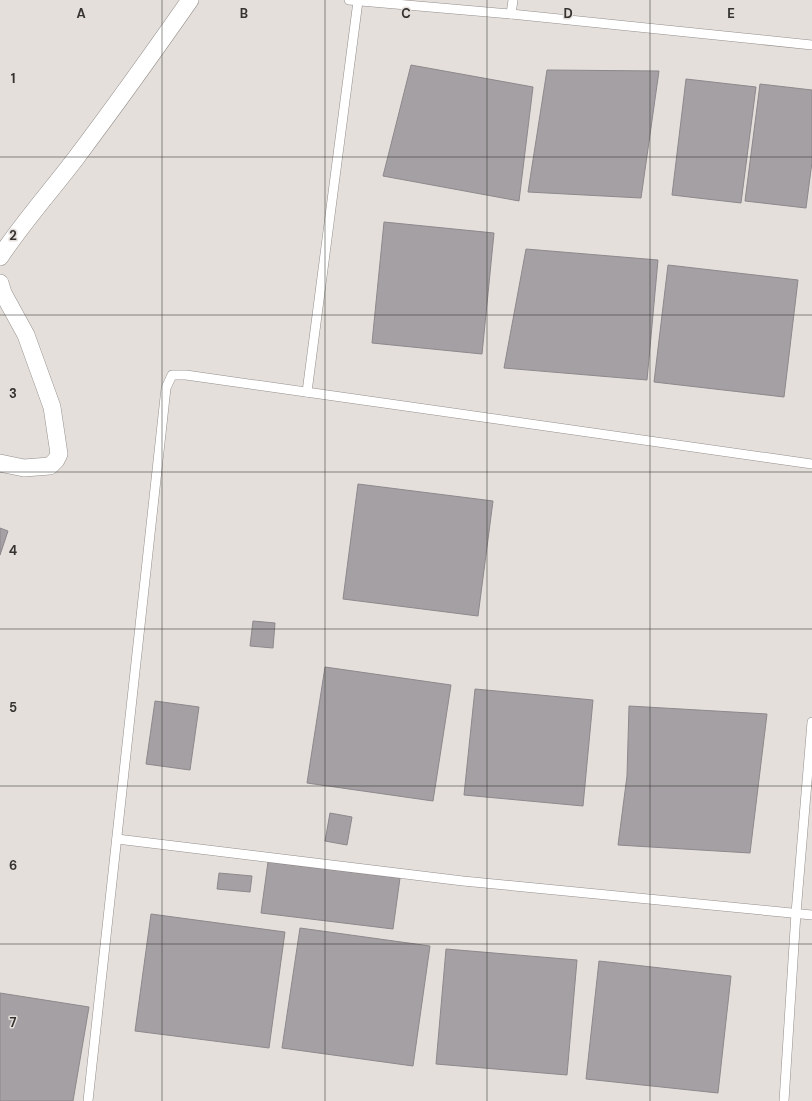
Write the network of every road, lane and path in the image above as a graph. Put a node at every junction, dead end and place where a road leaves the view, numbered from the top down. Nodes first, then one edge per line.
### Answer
1 (190, 0) edge
2 (353, 0) edge
3 (512, 0) edge
4 (511, 14) junction
5 (812, 45) edge
6 (0, 257) edge
7 (0, 283) edge
8 (308, 392) junction
9 (0, 463) edge
10 (812, 464) edge
11 (812, 722) edge
12 (117, 839) junction
13 (796, 913) junction
14 (812, 915) edge
15 (88, 1101) edge
16 (784, 1101) edge

1 - 6 street
2 - 4 lane
2 - 8 lane
3 - 4 lane
4 - 5 lane
7 - 9 street
8 - 10 lane
8 - 12 lane
11 - 13 lane
12 - 13 lane
12 - 15 lane
13 - 14 lane
13 - 16 lane

